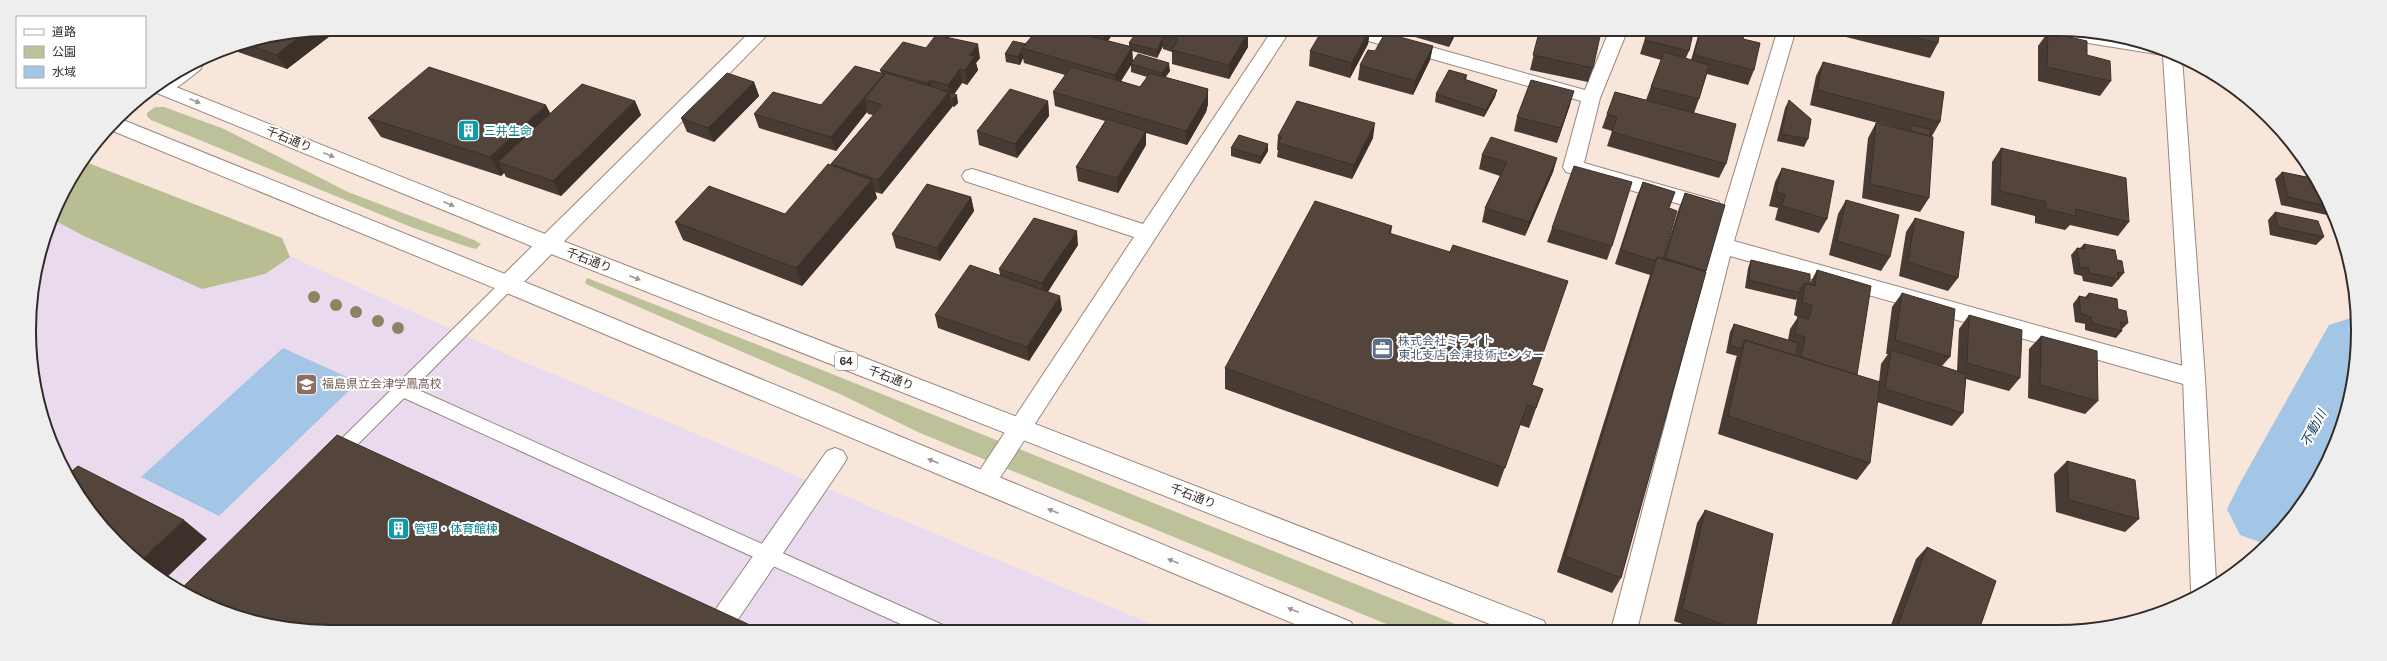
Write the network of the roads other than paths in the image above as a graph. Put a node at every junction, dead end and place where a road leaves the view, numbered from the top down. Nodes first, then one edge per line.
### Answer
1 (757, 36) edge
2 (1277, 36) edge
3 (1371, 36) edge
4 (1616, 36) edge
5 (1785, 36) edge
6 (2173, 60) edge
7 (163, 88) edge
8 (1591, 98) junction
9 (119, 125) edge
10 (972, 176) dead end
11 (1733, 212) junction
12 (1148, 234) junction
13 (548, 244) junction
14 (1722, 246) junction
15 (508, 284) junction
16 (2194, 378) junction
17 (402, 390) junction
18 (1020, 428) junction
19 (836, 458) dead end
20 (323, 468) edge
21 (984, 483) junction
22 (768, 555) junction
23 (2204, 586) edge
24 (720, 624) edge
25 (923, 625) edge
26 (1330, 625) edge
27 (1522, 625) edge
28 (1625, 625) edge

1 - 13 street
2 - 12 street
3 - 8 street
4 - 8 street
5 - 11 street
6 - 16 street
7 -> 13 street, 千石通り / 64
8 - 11 street
9 - 15 street
10 - 12 street
11 - 14 street
12 - 18 street
13 - 15 street
13 -> 18 street, 千石通り / 64
14 - 16 street
14 - 28 street
15 - 17 lane
21 -> 15 street
16 - 23 street
17 - 20 lane
17 - 22 lane
18 - 21 street
18 - 27 street, 千石通り / 64
19 - 22 street
26 -> 21 street
22 - 24 street
22 - 25 lane

